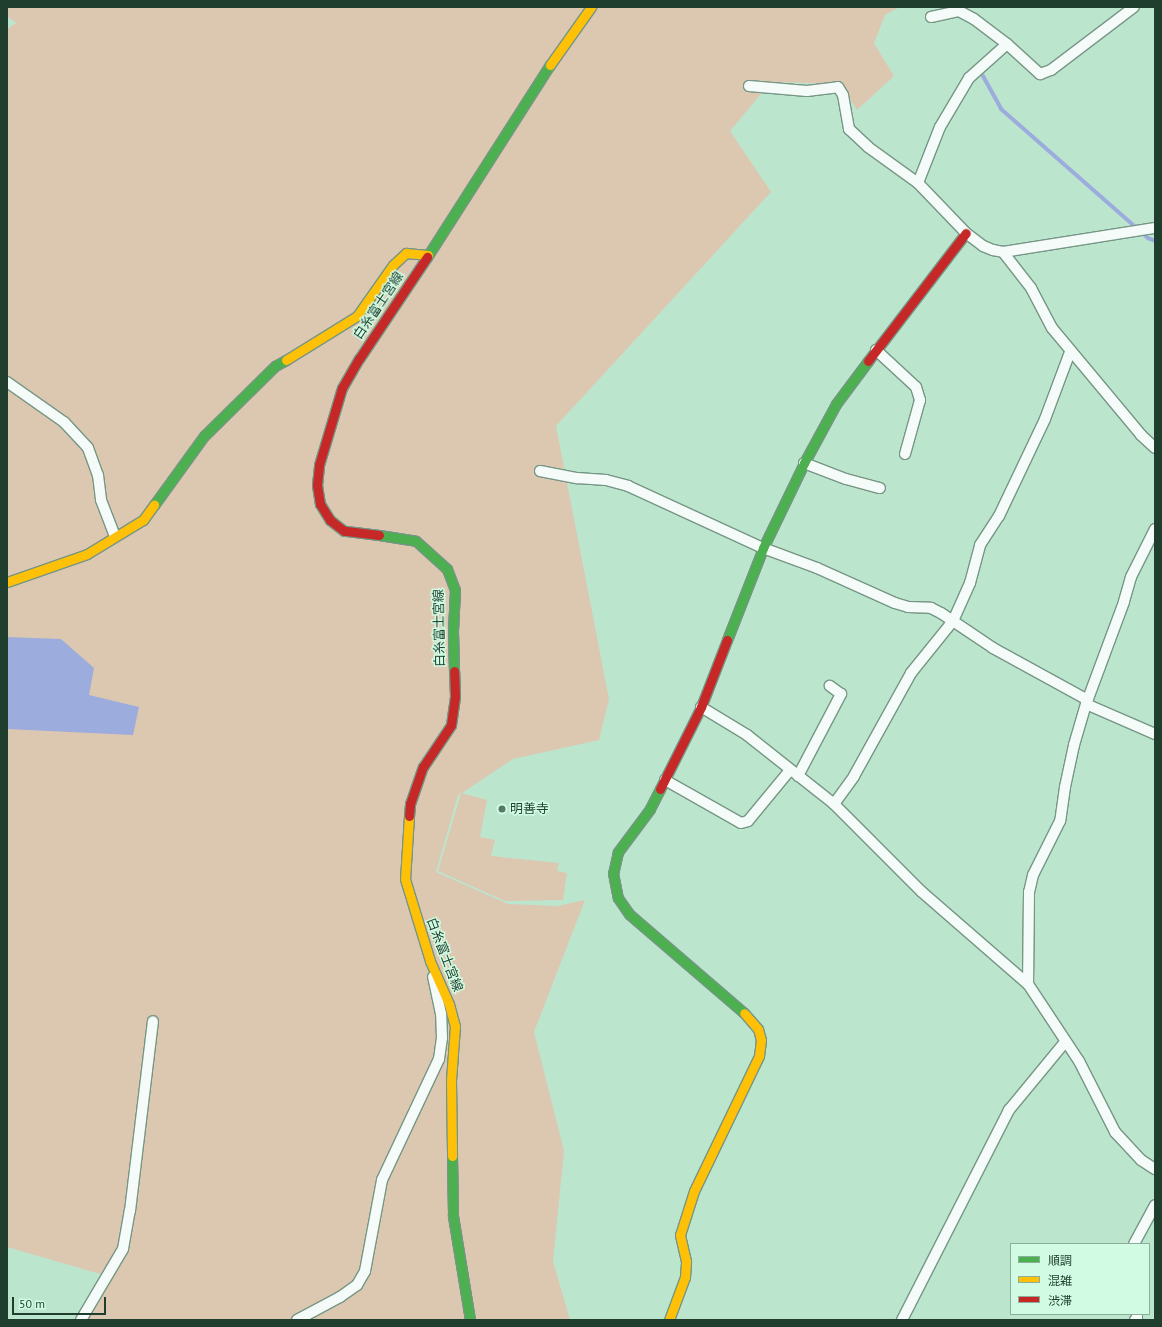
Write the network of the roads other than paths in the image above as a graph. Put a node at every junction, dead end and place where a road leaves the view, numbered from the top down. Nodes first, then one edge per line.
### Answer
1 (591, 7) edge
2 (1134, 7) edge
3 (931, 17) dead end
4 (1007, 44) junction
5 (749, 86) dead end
6 (918, 183) junction
7 (1152, 228) edge
8 (966, 233) junction
9 (1002, 252) junction
10 (428, 256) junction
11 (876, 350) junction
12 (1070, 352) junction
13 (7, 382) edge
14 (1155, 448) edge
15 (906, 454) dead end
16 (804, 463) junction
17 (540, 471) dead end
18 (880, 488) dead end
19 (1155, 529) edge
20 (115, 536) junction
21 (763, 548) junction
22 (7, 582) edge
23 (953, 621) junction
24 (830, 686) dead end
25 (1087, 702) junction
26 (701, 707) junction
27 (1155, 734) edge
28 (794, 773) junction
29 (665, 780) junction
30 (834, 804) junction
31 (430, 961) junction
32 (1028, 984) junction
33 (153, 1021) dead end
34 (1065, 1042) junction
35 (1155, 1169) edge
36 (1155, 1205) edge
37 (1135, 1243) edge
38 (81, 1320) edge
39 (297, 1320) edge
40 (470, 1320) edge
41 (669, 1320) edge
42 (902, 1320) edge

1 - 10 street, 白糸富士宮線
2 - 4 street
3 - 4 street
4 - 6 street
5 - 6 street
6 - 8 street
7 - 9 street
8 - 9 street
8 - 11 street
9 - 12 street
10 - 20 street
10 - 31 street, 白糸富士宮線
11 - 15 street
11 - 16 street
12 - 14 street
12 - 23 street
13 - 20 street
16 - 18 street
16 - 21 street
17 - 21 street
19 - 25 street
20 - 22 street
21 - 23 street
21 - 26 street
23 - 25 street
23 - 30 street
24 - 28 street
25 - 27 street
25 - 32 street
26 - 28 street
26 - 29 street
28 - 29 street
28 - 30 street
29 - 41 street
30 - 32 street
31 - 39 street
31 - 40 street, 白糸富士宮線
32 - 34 street
33 - 38 street
34 - 35 street
34 - 42 street
36 - 37 street

